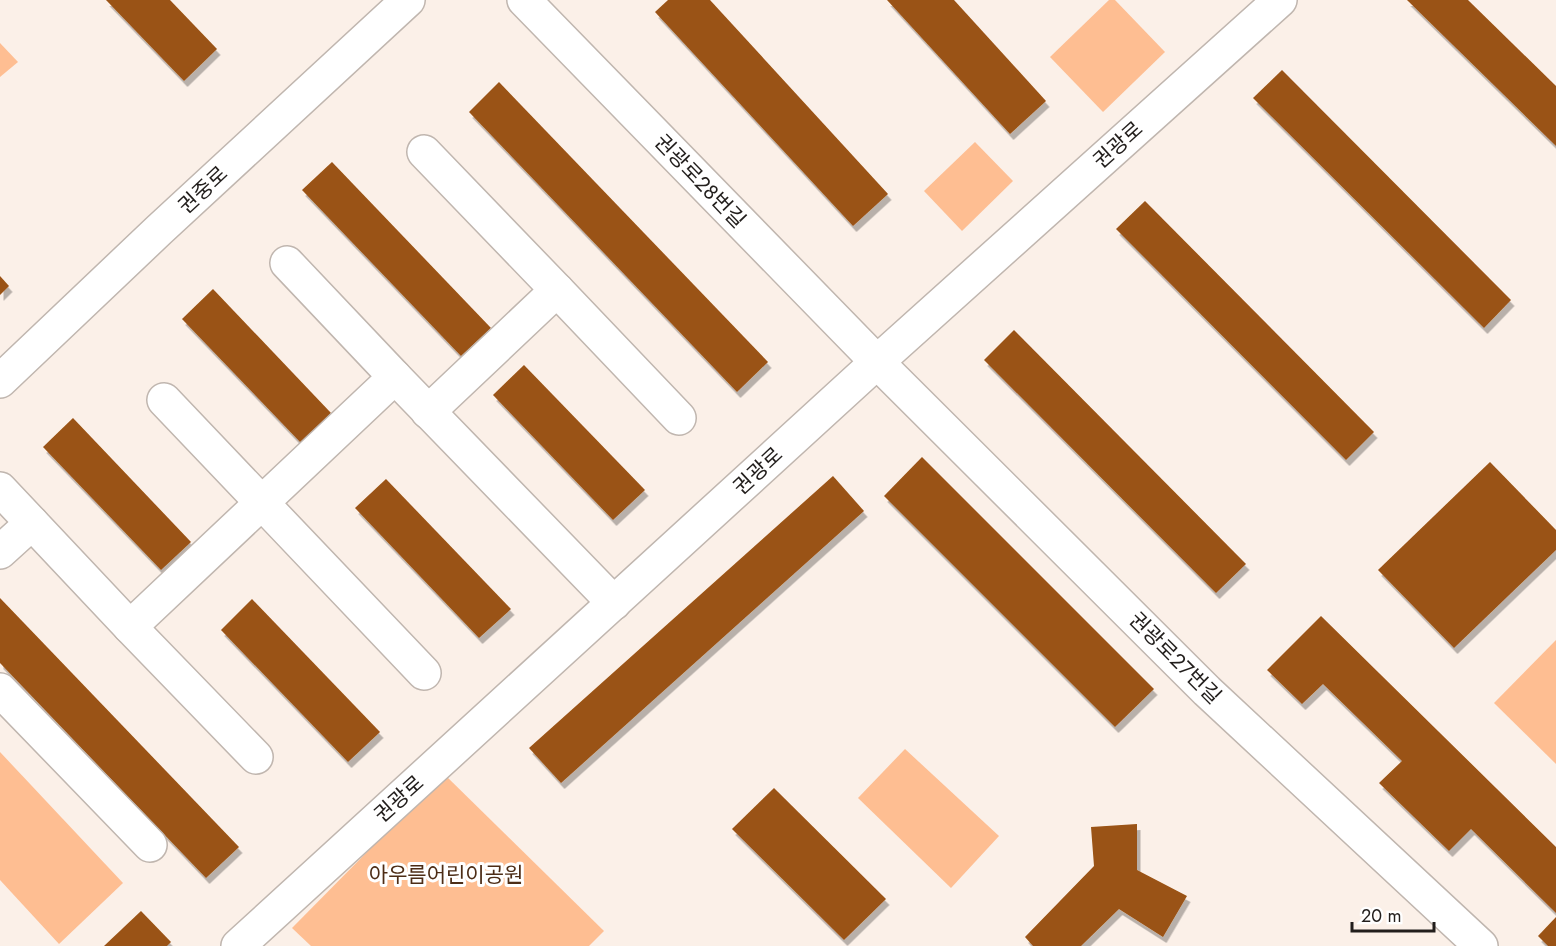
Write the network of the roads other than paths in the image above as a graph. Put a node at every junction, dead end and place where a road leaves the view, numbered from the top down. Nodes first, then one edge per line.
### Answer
1 (408, 0) edge
2 (524, 0) edge
3 (1280, 0) edge
4 (424, 152) dead end
5 (287, 263) dead end
6 (557, 291) junction
7 (877, 362) junction
8 (395, 377) junction
9 (0, 381) edge
10 (164, 400) dead end
11 (428, 412) junction
12 (679, 418) dead end
13 (0, 489) edge
14 (262, 503) junction
15 (32, 523) junction
16 (0, 552) edge
17 (614, 603) junction
18 (130, 627) junction
19 (424, 673) dead end
20 (0, 690) edge
21 (256, 757) dead end
22 (150, 845) dead end
23 (238, 946) edge
24 (1481, 946) edge

1 - 9 street, 권중로
2 - 7 street, 권광로28번길
3 - 7 street, 권광로
4 - 6 street
5 - 8 street
6 - 11 street
6 - 12 street
7 - 17 street, 권광로
7 - 24 street, 권광로27번길
8 - 11 street
8 - 14 street
10 - 14 street
11 - 17 street
13 - 15 street
14 - 18 street
14 - 19 street
15 - 16 street
15 - 18 street
17 - 23 street, 권광로
18 - 21 street
20 - 22 street

